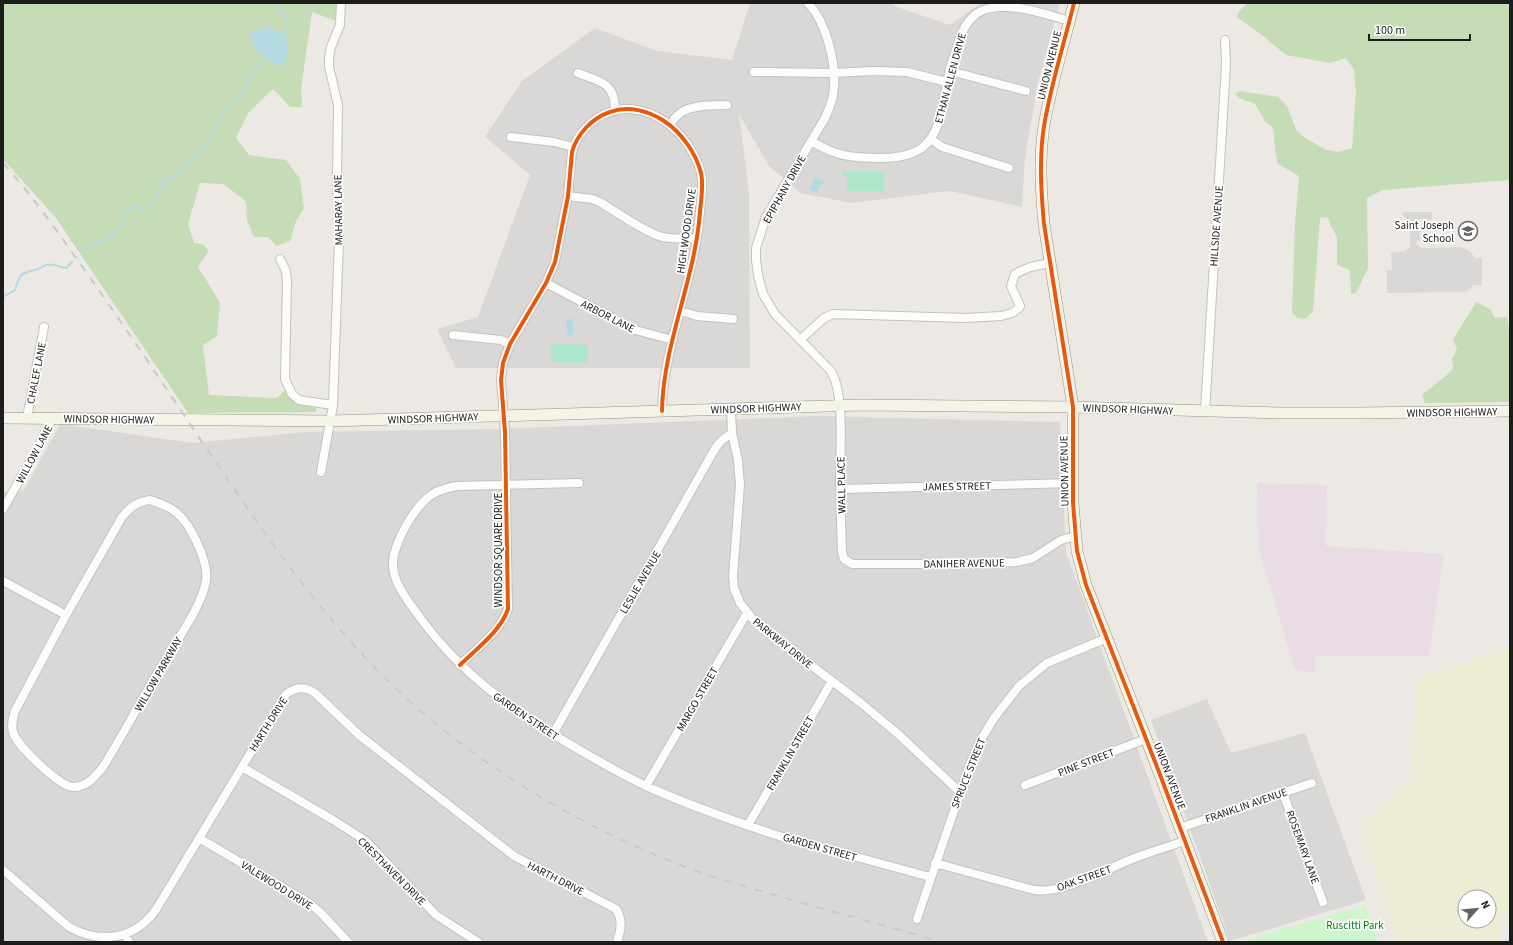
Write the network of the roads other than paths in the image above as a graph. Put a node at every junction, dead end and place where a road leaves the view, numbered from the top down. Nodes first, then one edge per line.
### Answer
1 (341, 3) edge
2 (808, 3) edge
3 (1074, 3) edge
4 (1070, 21) junction
5 (1225, 40) dead end
6 (950, 71) junction
7 (754, 72) dead end
8 (578, 73) dead end
9 (834, 73) junction
10 (948, 82) junction
11 (1026, 91) dead end
12 (727, 105) dead end
13 (615, 110) junction
14 (670, 125) junction
15 (511, 137) dead end
16 (930, 139) junction
17 (811, 141) junction
18 (573, 147) junction
19 (1009, 168) dead end
20 (568, 196) junction
21 (697, 238) junction
22 (280, 259) dead end
23 (1050, 263) junction
24 (546, 283) junction
25 (681, 311) junction
26 (733, 319) dead end
27 (44, 327) dead end
28 (453, 335) dead end
29 (673, 340) junction
30 (800, 340) junction
31 (510, 344) junction
32 (333, 405) junction
33 (840, 406) junction
34 (1073, 408) junction
35 (731, 409) junction
36 (662, 411) junction
37 (1205, 411) junction
38 (1510, 411) edge
39 (504, 416) junction
40 (3, 418) edge
41 (27, 418) junction
42 (52, 419) junction
43 (331, 421) junction
44 (732, 433) junction
45 (321, 472) dead end
46 (579, 483) dead end
47 (1073, 483) junction
48 (506, 485) junction
49 (840, 489) junction
50 (3, 509) edge
51 (1075, 536) junction
52 (847, 562) joint
53 (3, 581) edge
54 (747, 613) junction
55 (66, 615) junction
56 (1107, 638) junction
57 (460, 665) junction
58 (832, 681) junction
59 (553, 734) junction
60 (1146, 738) junction
61 (242, 767) junction
62 (1312, 783) dead end
63 (1025, 785) dead end
64 (646, 786) junction
65 (960, 792) junction
66 (1283, 793) junction
67 (748, 825) junction
68 (1180, 828) junction
69 (199, 838) junction
70 (1185, 841) junction
71 (935, 863) junction
72 (3, 870) edge
73 (930, 877) junction
74 (1323, 902) dead end
75 (916, 919) dead end
76 (125, 934) junction
77 (1220, 941) edge
78 (129, 942) edge
79 (348, 942) edge
80 (478, 942) edge
81 (617, 942) edge

1 - 32 street, MAHARAY LANE
2 - 9 street, EPIPHANY DRIVE
3 - 4 main road, UNION AVENUE
4 - 6 street, ETHAN ALLEN DRIVE
4 - 23 main road, UNION AVENUE
5 - 37 street, HILLSIDE AVENUE
6 - 10 street, ETHAN ALLEN DRIVE
6 - 11 street
7 - 9 street
8 - 13 street
9 - 10 street
9 - 17 street, EPIPHANY DRIVE
10 - 16 street, ETHAN ALLEN DRIVE
12 - 14 street
13 - 14 street, HIGH WOOD DRIVE
13 - 18 street, HIGH WOOD DRIVE
14 - 21 street, HIGH WOOD DRIVE
15 - 18 street
16 - 17 street, ETHAN ALLEN DRIVE
16 - 19 street
17 - 30 street, EPIPHANY DRIVE
18 - 20 street, HIGH WOOD DRIVE
20 - 21 street
20 - 24 street, HIGH WOOD DRIVE
21 - 25 street, HIGH WOOD DRIVE
22 - 32 street
23 - 30 street
23 - 34 main road, UNION AVENUE
24 - 29 street, ARBOR LANE
24 - 31 street, HIGH WOOD DRIVE
25 - 26 street
25 - 29 street, HIGH WOOD DRIVE
27 - 41 street, CHALEF LANE
28 - 31 street
29 - 36 street, HIGH WOOD DRIVE
30 - 33 street, EPIPHANY DRIVE
31 - 39 street, HIGH WOOD DRIVE
32 - 43 street, MAHARAY LANE
33 - 34 main road, WINDSOR HIGHWAY
33 - 35 main road, WINDSOR HIGHWAY
33 - 49 street, WALL PLACE
34 - 37 main road, WINDSOR HIGHWAY
34 - 47 main road, UNION AVENUE
35 - 36 main road, WINDSOR HIGHWAY
35 - 44 street, PARKWAY DRIVE
36 - 39 main road, WINDSOR HIGHWAY
37 - 38 main road, WINDSOR HIGHWAY
39 - 43 main road, WINDSOR HIGHWAY
39 - 48 street, WINDSOR SQUARE DRIVE
40 - 41 main road, WINDSOR HIGHWAY
41 - 42 main road, WINDSOR HIGHWAY
42 - 43 main road, WINDSOR HIGHWAY
42 - 50 street, WILLOW LANE
43 - 45 street, MAHARAY LANE
44 - 54 street, PARKWAY DRIVE
44 - 59 street, LESLIE AVENUE
46 - 48 street, GARDEN STREET
47 - 49 street, JAMES STREET
47 - 51 main road, UNION AVENUE
48 - 57 street, WINDSOR SQUARE DRIVE
48 - 57 street, GARDEN STREET
49 - 52 street, WALL PLACE
51 - 52 street, DANIHER AVENUE
51 - 56 main road, UNION AVENUE
53 - 55 street
54 - 58 street, PARKWAY DRIVE
54 - 64 street, MARGO STREET
55 - 55 street, WILLOW PARKWAY
56 - 60 main road, UNION AVENUE
56 - 65 street, SPRUCE STREET
57 - 59 street, GARDEN STREET
58 - 65 street, PARKWAY DRIVE
58 - 67 street, FRANKLIN STREET
59 - 64 street, GARDEN STREET
60 - 63 street, PINE STREET
60 - 68 main road, UNION AVENUE
61 - 69 street, HARTH DRIVE
61 - 80 street, CRESTHAVEN DRIVE
61 - 81 street, HARTH DRIVE
62 - 66 street, FRANKLIN AVENUE
64 - 67 street, GARDEN STREET
65 - 71 street, SPRUCE STREET
66 - 68 street, FRANKLIN AVENUE
66 - 74 street, ROSEMARY LANE
67 - 73 street, GARDEN STREET
68 - 70 main road, UNION AVENUE
69 - 76 street, HARTH DRIVE
69 - 79 street, VALEWOOD DRIVE
70 - 71 street, OAK STREET
70 - 77 main road, UNION AVENUE
71 - 73 street, SPRUCE STREET
72 - 76 street, HARTH DRIVE
73 - 75 street, SPRUCE STREET
76 - 78 street

